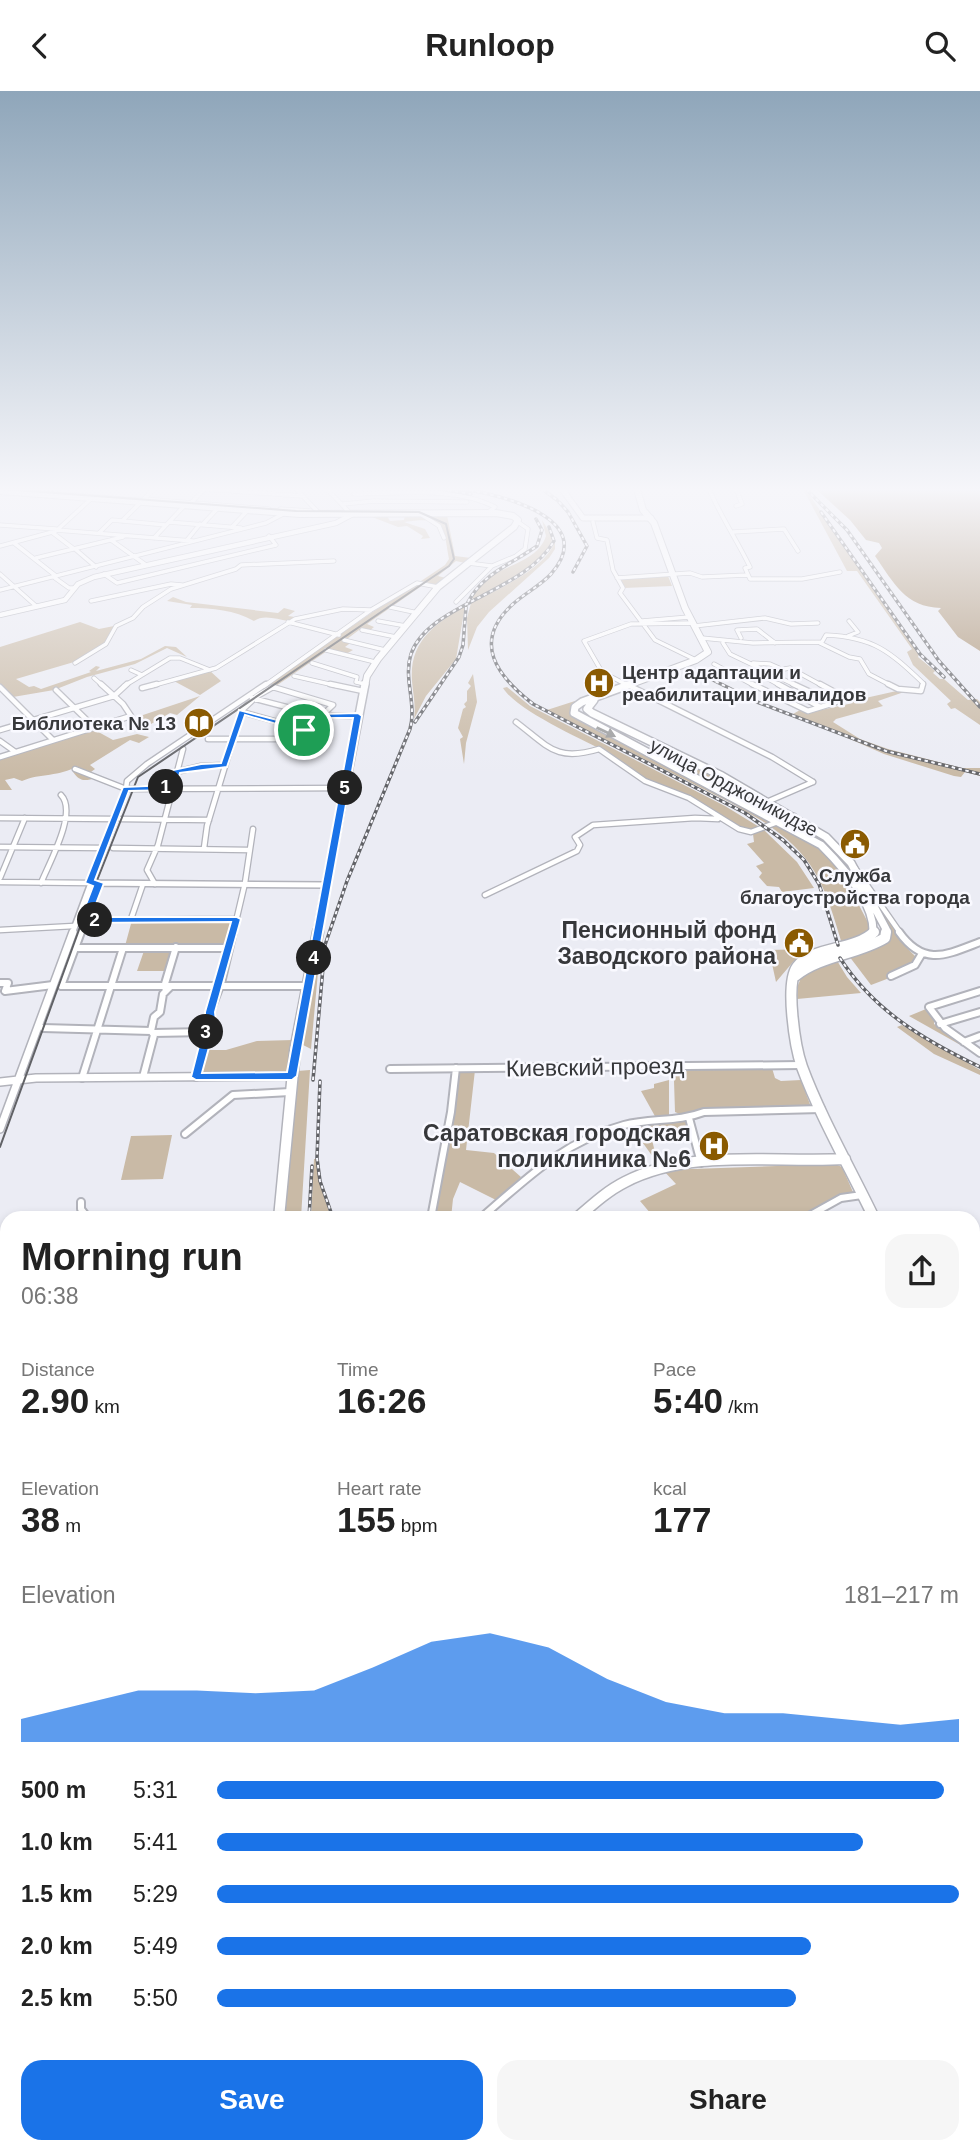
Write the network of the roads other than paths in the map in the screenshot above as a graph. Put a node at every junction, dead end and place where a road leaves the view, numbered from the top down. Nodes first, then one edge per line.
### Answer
1 (17, 585) edge
2 (65, 585) edge
3 (78, 585) edge
4 (165, 585) edge
5 (183, 585) edge
6 (413, 585) edge
7 (429, 585) edge
8 (473, 585) edge
9 (621, 585) edge
10 (677, 585) edge
11 (14, 586) junction
12 (438, 587) joint
13 (75, 588) junction
14 (0, 590) edge
15 (91, 601) dead end
16 (456, 603) dead end
17 (36, 606) junction
18 (390, 607) dead end
19 (371, 610) junction
20 (418, 613) junction
21 (0, 615) edge
22 (378, 621) dead end
23 (736, 621) junction
24 (849, 621) dead end
25 (288, 622) junction
26 (643, 622) junction
27 (692, 622) junction
28 (818, 624) dead end
29 (406, 626) junction
30 (743, 629) junction
31 (362, 630) dead end
32 (339, 635) junction
33 (846, 636) junction
34 (396, 638) junction
35 (702, 638) junction
36 (741, 638) dead end
37 (344, 640) dead end
38 (723, 643) dead end
39 (775, 643) junction
40 (820, 643) junction
41 (326, 650) dead end
42 (385, 650) junction
43 (736, 652) dead end
44 (696, 660) junction
45 (375, 662) junction
46 (75, 663) dead end
47 (312, 663) dead end
48 (714, 664) dead end
49 (758, 668) junction
50 (781, 668) dead end
51 (131, 670) dead end
52 (210, 670) junction
53 (751, 670) junction
54 (770, 672) junction
55 (142, 675) junction
56 (735, 675) junction
57 (295, 676) dead end
58 (94, 678) dead end
59 (629, 685) junction
60 (0, 687) edge
61 (142, 688) dead end
62 (364, 688) junction
63 (55, 690) dead end
64 (114, 696) junction
65 (255, 698) junction
66 (597, 698) junction
67 (243, 699) junction
68 (834, 703) junction
69 (820, 707) junction
70 (76, 708) junction
71 (574, 709) junction
72 (587, 709) junction
73 (242, 712) junction
74 (323, 716) junction
75 (358, 716) junction
76 (34, 719) junction
77 (516, 722) dead end
78 (94, 727) junction
79 (0, 730) edge
80 (208, 739) dead end
81 (234, 739) junction
82 (278, 739) dead end
83 (53, 740) junction
84 (0, 741) edge
85 (183, 749) dead end
86 (14, 751) junction
87 (0, 757) edge
88 (224, 765) junction
89 (75, 769) dead end
90 (176, 772) junction
91 (127, 785) junction
92 (172, 787) junction
93 (219, 787) junction
94 (345, 788) junction
95 (61, 795) dead end
96 (769, 801) junction
97 (794, 816) junction
98 (0, 818) edge
99 (25, 818) junction
100 (68, 819) junction
101 (118, 819) junction
102 (164, 819) junction
103 (209, 820) junction
104 (720, 820) junction
105 (781, 822) junction
106 (253, 829) dead end
107 (0, 847) edge
108 (12, 847) junction
109 (55, 848) junction
110 (104, 848) junction
111 (113, 848) dead end
112 (156, 848) junction
113 (204, 848) junction
114 (249, 850) junction
115 (848, 868) junction
116 (0, 880) edge
117 (41, 883) junction
118 (90, 883) junction
119 (99, 883) junction
120 (245, 883) junction
121 (143, 884) junction
122 (155, 884) junction
123 (327, 885) junction
124 (485, 895) dead end
125 (131, 919) junction
126 (237, 919) junction
127 (85, 920) junction
128 (74, 926) junction
129 (0, 930) edge
130 (980, 942) edge
131 (176, 947) junction
132 (75, 948) junction
133 (123, 948) junction
134 (229, 948) junction
135 (921, 954) junction
136 (891, 976) dead end
137 (0, 983) edge
138 (57, 985) junction
139 (110, 986) junction
140 (308, 986) junction
141 (167, 987) junction
142 (219, 987) junction
143 (980, 991) edge
144 (980, 1012) edge
145 (940, 1024) junction
146 (43, 1028) dead end
147 (97, 1029) junction
148 (152, 1032) junction
149 (206, 1032) junction
150 (980, 1036) edge
151 (964, 1042) junction
152 (979, 1052) edge
153 (802, 1065) junction
154 (456, 1068) junction
155 (390, 1069) dead end
156 (292, 1076) junction
157 (143, 1077) junction
158 (196, 1077) junction
159 (82, 1078) junction
160 (18, 1081) junction
161 (0, 1082) edge
162 (290, 1092) junction
163 (821, 1109) junction
164 (689, 1118) junction
165 (0, 1129) edge
166 (185, 1133) dead end
167 (845, 1159) junction
168 (702, 1164) junction
169 (863, 1195) junction
170 (81, 1202) dead end
171 (83, 1211) edge
172 (280, 1211) edge
173 (432, 1211) edge
174 (488, 1211) edge
175 (586, 1211) edge
176 (818, 1211) edge
177 (871, 1211) edge

1 - 11 street
2 - 13 street
3 - 13 street
4 - 15 street
5 - 46 street
6 - 19 street
7 - 12 street
8 - 16 street
9 - 26 street
10 - 27 main road
11 - 14 street
11 - 17 street
12 - 20 main road
13 - 17 street
17 - 21 street
18 - 20 street
19 - 25 street
19 - 32 street
20 - 29 main road
22 - 29 street
23 - 27 street
23 - 28 street
23 - 30 street
24 - 33 street
25 - 32 street
25 - 52 street
26 - 27 street
26 - 44 street
26 - 59 street
27 - 35 main road
29 - 34 main road
30 - 36 street
30 - 39 street
31 - 34 street
32 - 67 street
33 - 40 street
33 - 40 street
34 - 42 main road
35 - 39 street
35 - 44 main road
37 - 42 street
38 - 49 street
39 - 40 street
41 - 45 street
42 - 45 main road
43 - 50 street
44 - 59 main road
45 - 62 main road
47 - 62 street
48 - 56 street
49 - 53 street
49 - 54 street
51 - 55 street
52 - 55 street
52 - 61 street
53 - 56 street
53 - 69 street
54 - 68 street
54 - 68 street
55 - 64 street
56 - 69 street
57 - 62 street
58 - 64 street
59 - 66 main road
59 - 96 street
60 - 76 street
62 - 75 main road
63 - 70 street
64 - 70 street
64 - 78 street
65 - 67 street
65 - 73 street
65 - 74 street
65 - 74 street
66 - 71 main road
66 - 72 main road
67 - 91 street
68 - 69 street
70 - 76 street
70 - 78 street
71 - 72 main road, улица Орджоникидзе
71 -> 105 main road, улица Орджоникидзе
72 - 96 main road, улица Орджоникидзе
73 - 74 street
73 - 81 street
74 - 75 street
75 - 94 main road
76 - 79 street
76 - 83 street
77 - 104 street
78 - 83 street
80 - 81 street
81 - 82 street
81 - 88 street
83 - 86 street
84 - 86 street
85 - 90 street
86 - 87 street
88 - 90 street
88 - 93 street
89 - 91 street
90 - 92 street
91 - 92 street
91 - 101 street
92 - 93 street
92 - 102 street
93 - 94 street
93 - 103 street
94 - 123 main road
95 - 100 street
96 - 97 main road, улица Орджоникидзе
97 - 105 street
97 - 115 main road, улица Орджоникидзе
98 - 99 street
99 - 100 street
99 - 108 street
100 - 101 street
100 - 109 street
101 - 102 street
101 - 110 street
102 - 103 street
102 - 112 street
103 - 113 street
104 - 105 street
104 - 124 street
105 - 115 main road, улица Орджоникидзе
106 - 114 street
107 - 108 street
108 - 109 street
108 - 116 street
109 - 110 street
109 - 117 street
110 - 118 street
111 - 112 street
112 - 113 street
112 - 122 street
113 - 114 street
114 - 120 street
115 - 135 street
115 - 153 main road, улица Орджоникидзе
116 - 117 street
117 - 118 street
118 - 119 street
118 - 128 street
119 - 121 street
119 - 127 street
120 - 122 street
120 - 123 street
120 - 126 street
121 - 122 street
121 - 125 street
123 - 140 main road
125 - 126 street
125 - 127 street
126 - 134 street
127 - 132 street
128 - 129 street
128 - 138 street
130 - 135 street
131 - 133 street
131 - 134 street
131 - 141 street
132 - 133 street
132 - 138 street
133 - 139 street
134 - 142 street
135 - 136 street
137 - 138 street
138 - 139 street
138 - 160 street
139 - 141 street
139 - 147 street
140 - 142 street
140 - 156 main road
141 - 142 street
141 - 148 street
142 - 149 street
143 - 145 street
144 - 145 street
145 - 151 street
146 - 147 street
147 - 148 street
147 - 159 street
148 - 149 street
148 - 157 street
149 - 158 street
150 - 151 street
151 - 152 street
153 - 154 street, Киевский проезд
153 - 163 main road, улица Орджоникидзе
154 - 155 street, Киевский проезд
154 - 173 street
156 - 158 street
156 - 162 main road
157 - 158 street
157 - 159 street
159 - 160 street
160 - 161 street
160 - 165 street
162 - 166 street
162 - 172 main road
163 - 164 street
163 - 167 main road, улица Орджоникидзе
164 - 168 street
164 - 174 street
167 - 168 main road
167 - 169 main road, улица Орджоникидзе
168 - 175 main road
169 - 176 street
169 - 177 main road, улица Орджоникидзе
170 - 171 street

